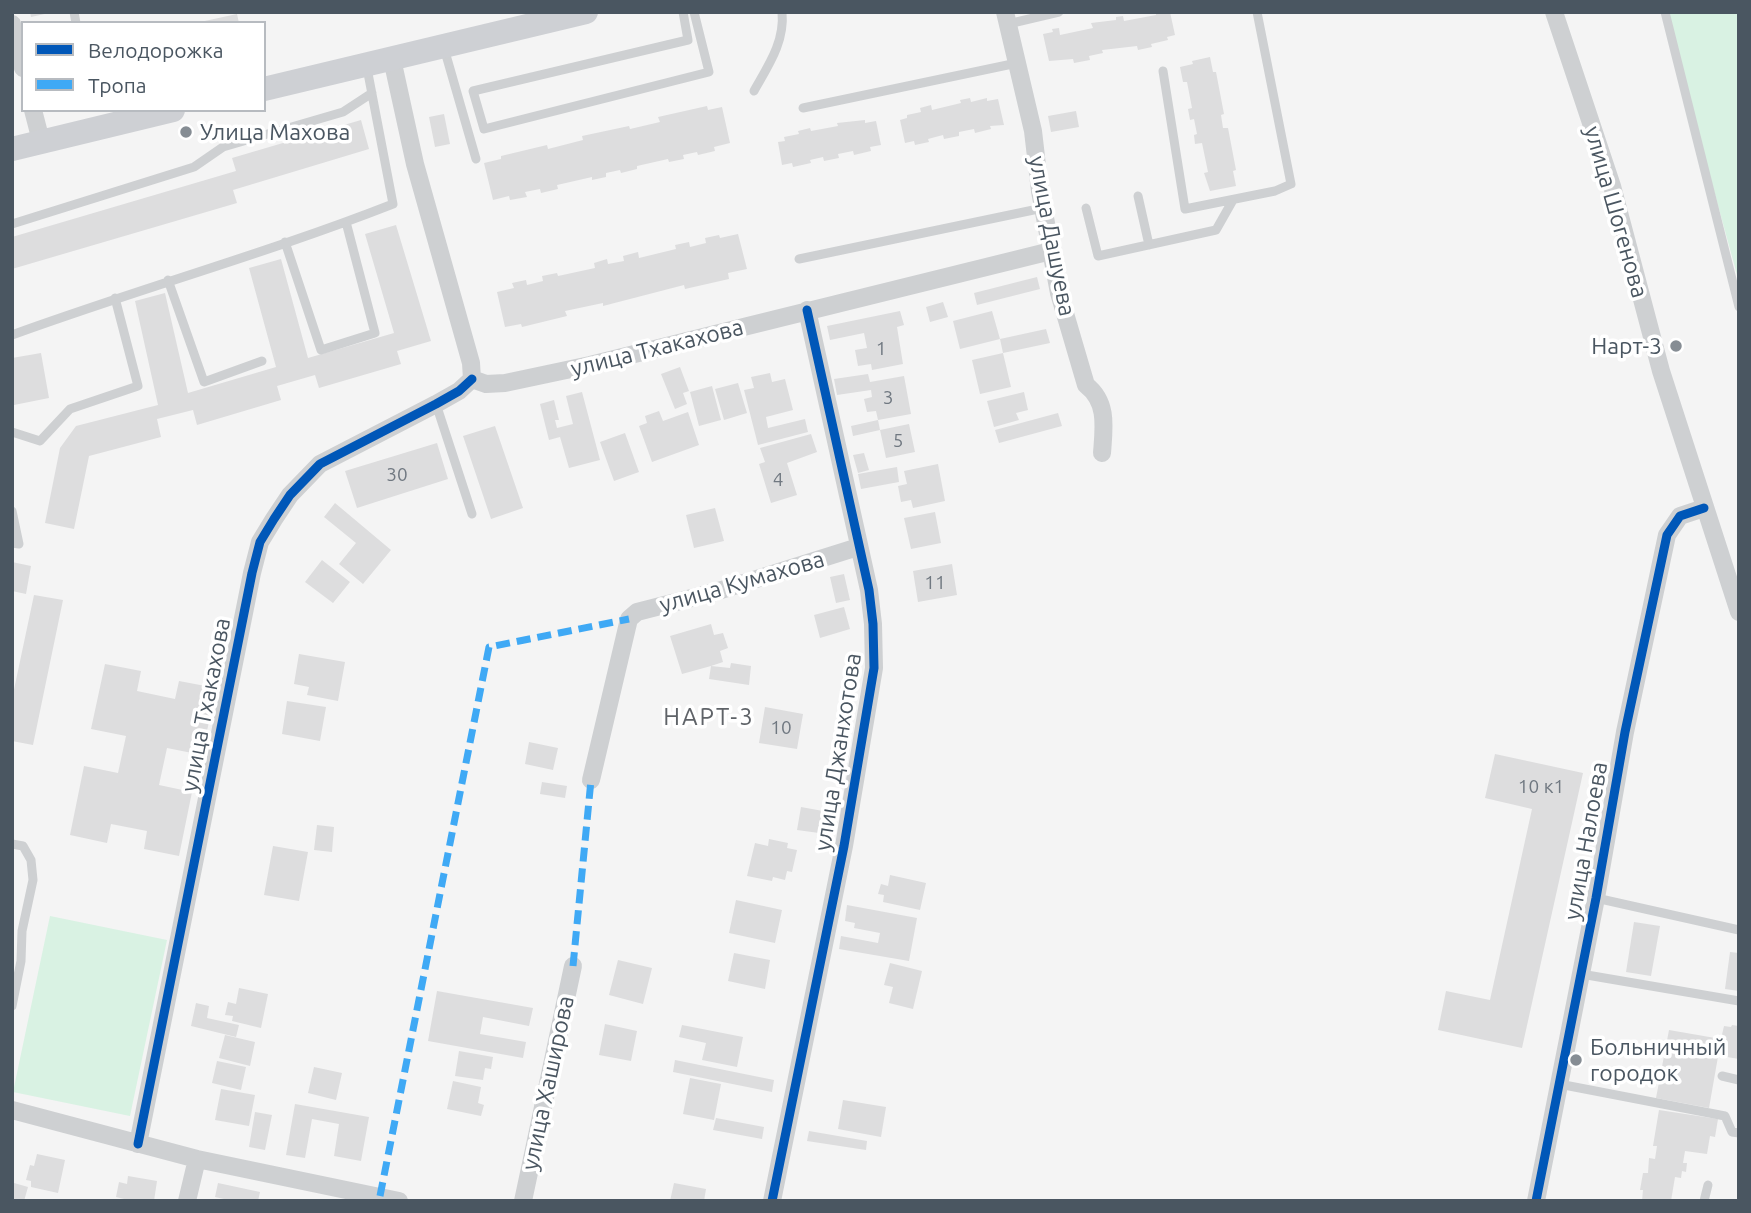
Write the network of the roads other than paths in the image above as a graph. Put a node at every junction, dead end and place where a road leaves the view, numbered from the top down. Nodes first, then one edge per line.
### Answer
1 (586, 12) edge
2 (683, 12) edge
3 (694, 12) edge
4 (782, 12) edge
5 (1059, 12) edge
6 (1257, 12) edge
7 (1553, 12) edge
8 (1665, 12) edge
9 (534, 18) edge
10 (1006, 18) edge
11 (12, 24) edge
12 (443, 46) junction
13 (392, 59) junction
14 (21, 60) edge
15 (1017, 63) junction
16 (367, 65) junction
17 (1163, 71) dead end
18 (266, 89) edge
19 (754, 91) dead end
20 (372, 93) junction
21 (803, 108) dead end
22 (34, 112) edge
23 (164, 112) edge
24 (41, 141) junction
25 (12, 149) edge
26 (476, 159) dead end
27 (1138, 196) dead end
28 (1233, 200) junction
29 (1043, 208) junction
30 (1086, 208) dead end
31 (346, 222) junction
32 (12, 223) edge
33 (285, 242) junction
34 (1149, 245) junction
35 (1051, 251) junction
36 (799, 259) dead end
37 (168, 280) junction
38 (115, 298) junction
39 (1739, 307) edge
40 (807, 310) junction
41 (12, 335) edge
42 (262, 360) dead end
43 (472, 379) junction
44 (436, 404) junction
45 (12, 432) edge
46 (1102, 453) dead end
47 (1704, 508) junction
48 (12, 511) edge
49 (472, 513) dead end
50 (12, 543) edge
51 (858, 547) junction
52 (1739, 612) edge
53 (592, 780) dead end
54 (12, 844) edge
55 (1597, 898) junction
56 (1739, 930) edge
57 (573, 966) dead end
58 (1581, 974) junction
59 (1739, 1001) edge
60 (12, 1006) edge
61 (1722, 1076) dead end
62 (1739, 1080) edge
63 (1559, 1084) junction
64 (12, 1110) edge
65 (1739, 1133) edge
66 (138, 1144) junction
67 (197, 1159) junction
68 (1708, 1185) dead end
69 (187, 1201) edge
70 (399, 1201) edge
71 (523, 1201) edge
72 (772, 1201) edge
73 (1536, 1201) edge
74 (1704, 1201) edge

1 - 9 street
2 - 3 lane
4 - 19 lane
5 - 10 lane
6 - 28 lane
7 - 47 street, улица Шогенова
8 - 39 lane
9 - 12 street
10 - 15 street, улица Дашуева
11 - 14 street
12 - 13 street
12 - 26 lane
13 - 16 street
13 - 43 street
15 - 21 lane
15 - 29 street, улица Дашуева
16 - 18 street
16 - 20 lane
17 - 28 lane
20 - 31 lane
20 - 32 lane
22 - 24 street
23 - 24 street
24 - 25 street
27 - 34 lane
28 - 34 lane
29 - 35 street, улица Дашуева
29 - 36 lane
30 - 34 lane
31 - 33 lane
31 - 33 lane
33 - 37 lane
35 - 40 street
35 - 46 street, улица Дашуева
37 - 38 lane
37 - 42 lane
38 - 41 lane
38 - 45 lane
40 - 43 street, улица Тхакахова
40 - 51 street, улица Джанхотова
43 - 44 street, улица Тхакахова
44 - 49 lane
44 - 66 street, улица Тхакахова
47 - 52 street, улица Шогенова
47 - 55 street, улица Налоева
48 - 50 lane
51 - 53 street, улица Кумахова
51 - 72 street, улица Джанхотова
54 - 60 lane
55 - 56 lane
55 - 58 street, улица Налоева
57 - 71 street, улица Хаширова
58 - 59 lane
58 - 63 street, улица Налоева
61 - 62 lane
63 - 65 lane
63 - 73 street, улица Налоева
64 - 66 street
66 - 67 street
67 - 69 street
67 - 70 street
68 - 74 lane

